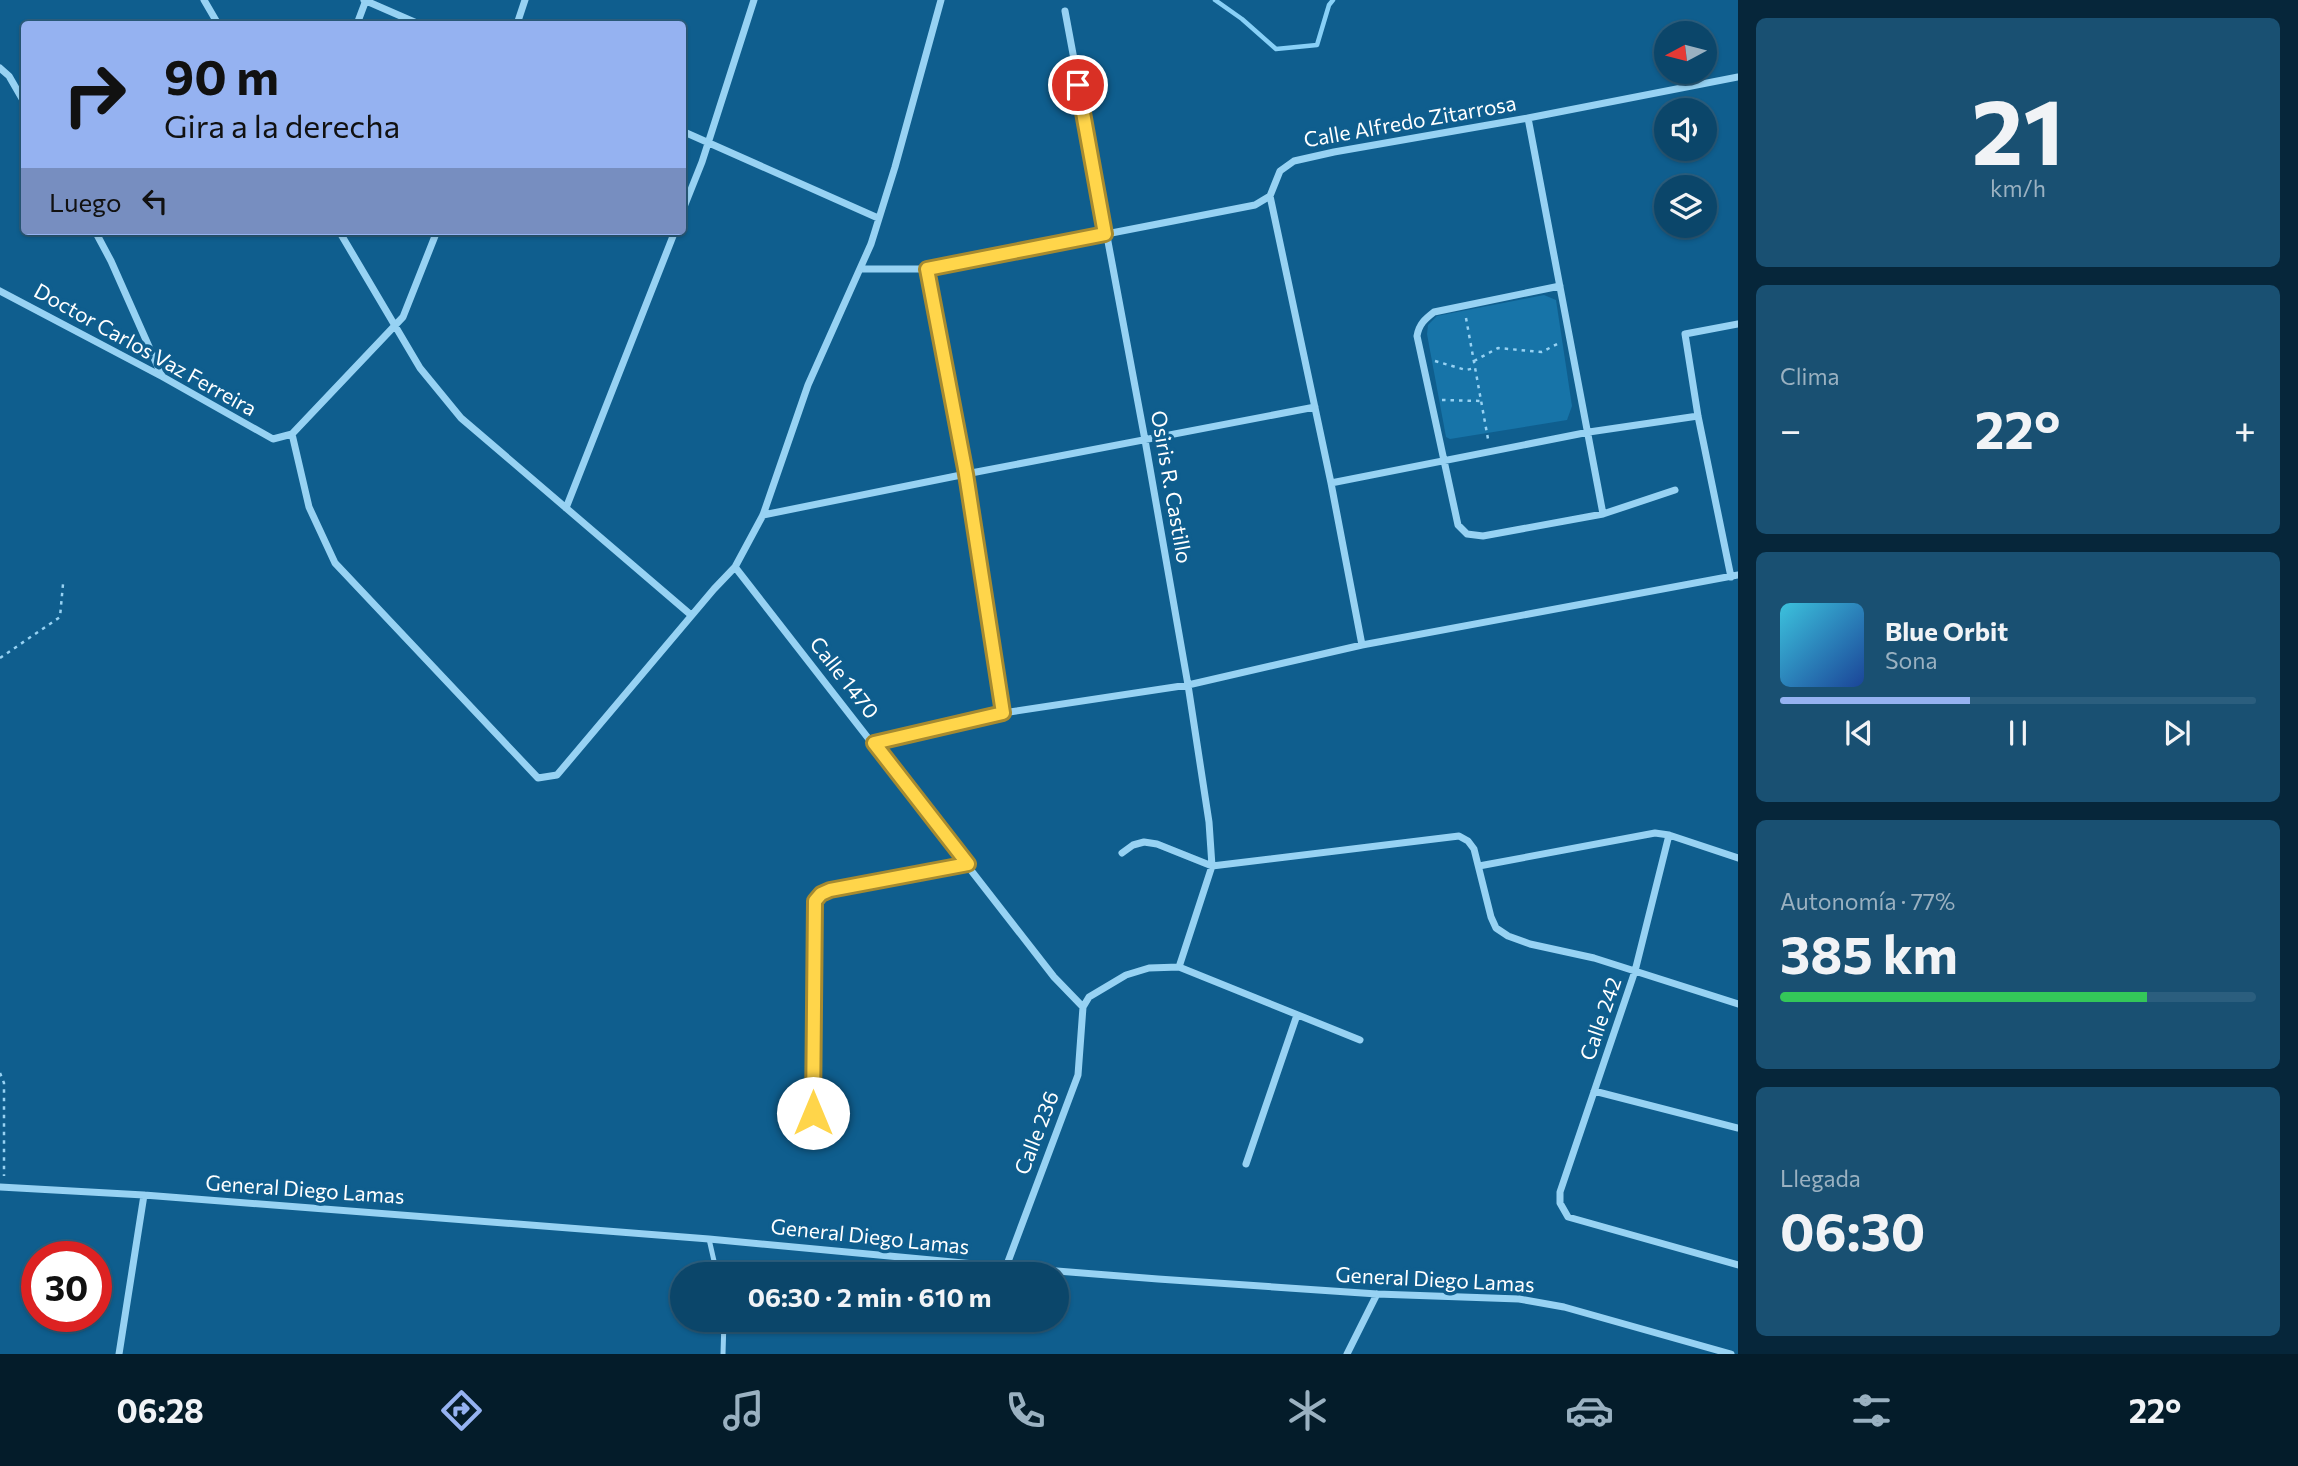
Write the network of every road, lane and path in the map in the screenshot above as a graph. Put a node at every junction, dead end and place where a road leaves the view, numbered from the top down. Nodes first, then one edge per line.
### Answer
1 (204, 0) edge
2 (365, 0) edge
3 (525, 0) edge
4 (754, 0) edge
5 (941, 0) edge
6 (1065, 11) dead end
7 (216, 21) edge
8 (358, 21) edge
9 (412, 21) edge
10 (518, 21) edge
11 (0, 68) edge
12 (1738, 77) edge
13 (21, 97) edge
14 (1528, 118) junction
15 (686, 133) edge
16 (709, 142) junction
17 (1270, 196) junction
18 (686, 202) edge
19 (878, 218) junction
20 (1105, 234) junction
21 (97, 235) edge
22 (341, 235) edge
23 (436, 235) edge
24 (673, 235) edge
25 (861, 269) junction
26 (927, 269) junction
27 (1560, 286) junction
28 (0, 291) edge
29 (1464, 305) junction
30 (1738, 324) edge
31 (395, 326) junction
32 (1570, 337) junction
33 (1422, 358) junction
34 (1474, 361) junction
35 (1475, 368) junction
36 (163, 377) junction
37 (1430, 399) junction
38 (1480, 401) junction
39 (1315, 407) junction
40 (1698, 416) junction
41 (1589, 432) junction
42 (292, 434) junction
43 (1145, 440) junction
44 (1490, 450) junction
45 (1442, 459) junction
46 (966, 474) junction
47 (1331, 483) junction
48 (1675, 490) dead end
49 (566, 508) junction
50 (1603, 514) junction
51 (763, 515) junction
52 (735, 567) junction
53 (1735, 576) edge
54 (63, 584) dead end
55 (691, 615) junction
56 (1362, 645) junction
57 (0, 658) edge
58 (1188, 685) junction
59 (1003, 713) junction
60 (874, 743) junction
61 (1669, 835) junction
62 (1122, 853) dead end
63 (1738, 858) edge
64 (968, 864) junction
65 (1212, 866) junction
66 (1479, 866) junction
67 (1180, 967) junction
68 (1635, 971) junction
69 (1738, 1004) edge
70 (1083, 1007) junction
71 (1297, 1015) junction
72 (1360, 1040) dead end
73 (0, 1073) edge
74 (1594, 1091) junction
75 (813, 1113) dead end
76 (1738, 1128) edge
77 (1246, 1164) dead end
78 (2, 1187) edge
79 (144, 1195) junction
80 (709, 1238) junction
81 (714, 1262) edge
82 (947, 1262) edge
83 (1008, 1262) edge
84 (1738, 1265) edge
85 (1069, 1272) edge
86 (1377, 1294) junction
87 (724, 1332) edge
88 (119, 1354) edge
89 (723, 1354) edge
90 (1347, 1354) edge
91 (1731, 1354) edge

1 - 7 street
2 - 8 street
2 - 9 street
3 - 10 street
4 - 16 street
5 - 19 street
6 - 20 street, Osiris R. Castillo
11 - 13 street
12 - 14 street, Calle Alfredo Zitarrosa
14 - 17 street, Calle Alfredo Zitarrosa
14 - 27 street
15 - 16 street
16 - 18 street
16 - 19 street
17 - 20 street
17 - 39 street
19 - 25 street
20 - 26 street
20 - 43 street, Osiris R. Castillo
21 - 36 street
22 - 31 street
23 - 31 street
24 - 49 street
25 - 26 street
25 - 51 street
26 - 46 street
27 - 29 street
27 - 32 street
28 - 36 street, Doctor Carlos Vaz Ferreira
29 - 33 street
29 - 34 path
30 - 40 street
31 - 42 street
31 - 49 street
32 - 34 path
32 - 41 street
33 - 35 path
33 - 37 street
34 - 35 path
35 - 38 path
36 - 42 street, Doctor Carlos Vaz Ferreira
37 - 38 path
37 - 45 street
38 - 44 path
39 - 43 street
39 - 47 street
40 - 41 street
40 - 53 street
41 - 44 street
41 - 50 street
42 - 55 street
43 - 46 street
43 - 58 street, Osiris R. Castillo
44 - 45 street
45 - 47 street
45 - 50 street
46 - 51 street
46 - 59 street
47 - 56 street
48 - 50 street
49 - 55 street
51 - 52 street
52 - 55 street
52 - 60 street, Calle 1470
53 - 56 street
54 - 57 path
56 - 58 street
58 - 59 street
58 - 65 street, Osiris R. Castillo
59 - 60 street
60 - 64 street, Calle 1470
61 - 63 street
61 - 66 street
61 - 68 street, Calle 242
62 - 65 street
64 - 70 street, Calle 1470
64 - 75 street
65 - 66 street
65 - 67 street, Osiris R. Castillo
66 - 68 street
67 - 70 street
67 - 71 street
68 - 69 street
68 - 74 street, Calle 242
70 - 83 street, Calle 236
71 - 72 street
71 - 77 street
73 - 78 path
74 - 76 street
74 - 84 street, Calle 242
78 - 79 street, General Diego Lamas
79 - 80 street, General Diego Lamas
79 - 88 street
80 - 81 lane
80 - 82 street, General Diego Lamas
85 - 86 street, General Diego Lamas
86 - 90 street
86 - 91 street, General Diego Lamas
87 - 89 lane

